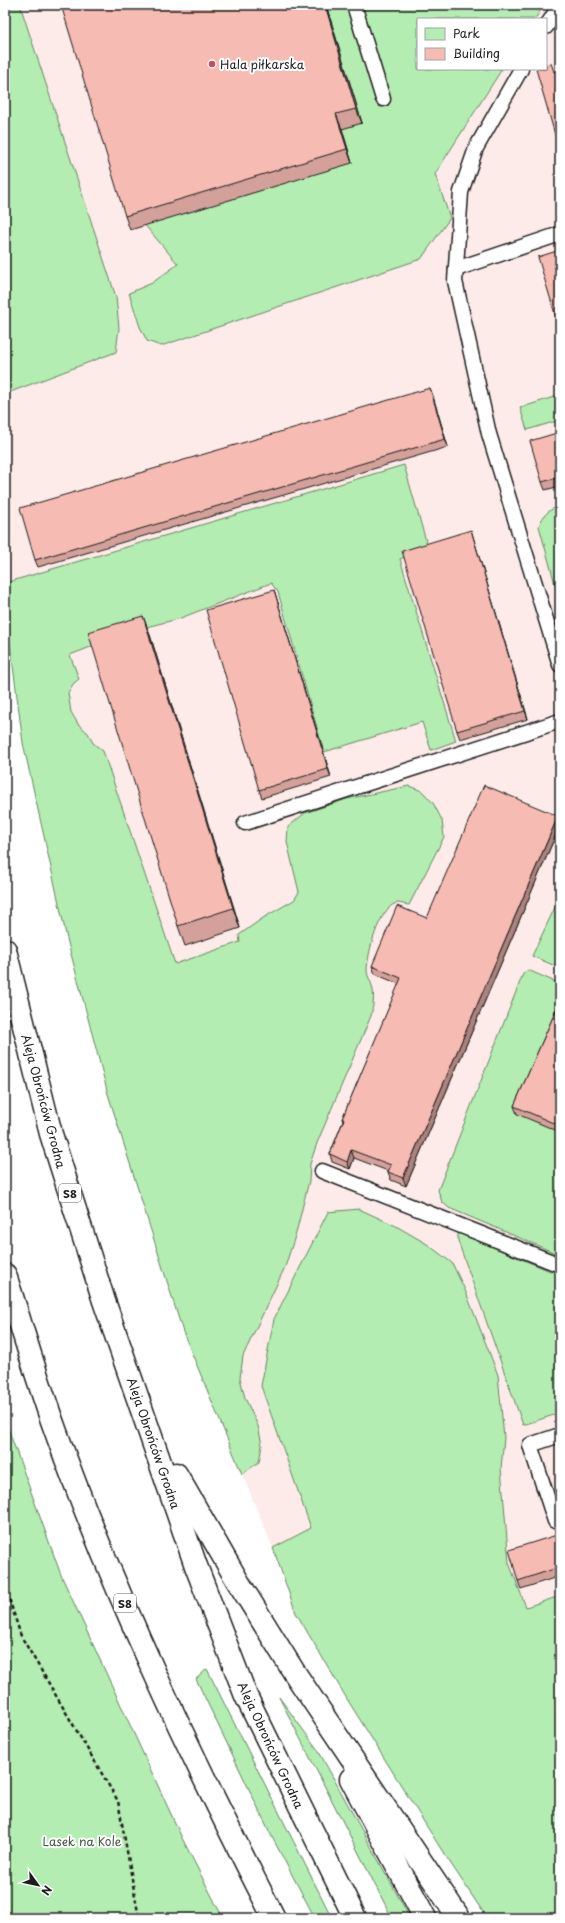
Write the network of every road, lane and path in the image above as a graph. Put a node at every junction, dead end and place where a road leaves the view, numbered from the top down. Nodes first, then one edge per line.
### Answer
1 (354, 5) edge
2 (560, 5) edge
3 (547, 25) edge
4 (520, 70) edge
5 (383, 98) dead end
6 (560, 234) edge
7 (456, 269) junction
8 (560, 665) edge
9 (560, 722) edge
10 (245, 823) dead end
11 (5, 950) edge
12 (322, 1171) dead end
13 (560, 1265) edge
14 (5, 1275) edge
15 (151, 1431) junction
16 (560, 1435) edge
17 (560, 1519) edge
18 (5, 1586) edge
19 (294, 1672) junction
20 (139, 1918) edge
21 (274, 1918) edge
22 (355, 1918) edge
23 (425, 1918) edge
24 (459, 1918) edge

1 - 5 lane
2 - 3 lane
4 - 7 lane
6 - 7 lane
7 - 8 lane
9 - 10 lane
11 - 15 highway, Aleja Obrońców Grodna / S8
12 - 13 lane
14 - 21 highway, S8
15 - 19 highway
15 - 22 highway, Aleja Obrońców Grodna / S8
16 - 17 lane
18 - 20 path
19 - 23 highway
19 - 24 highway

